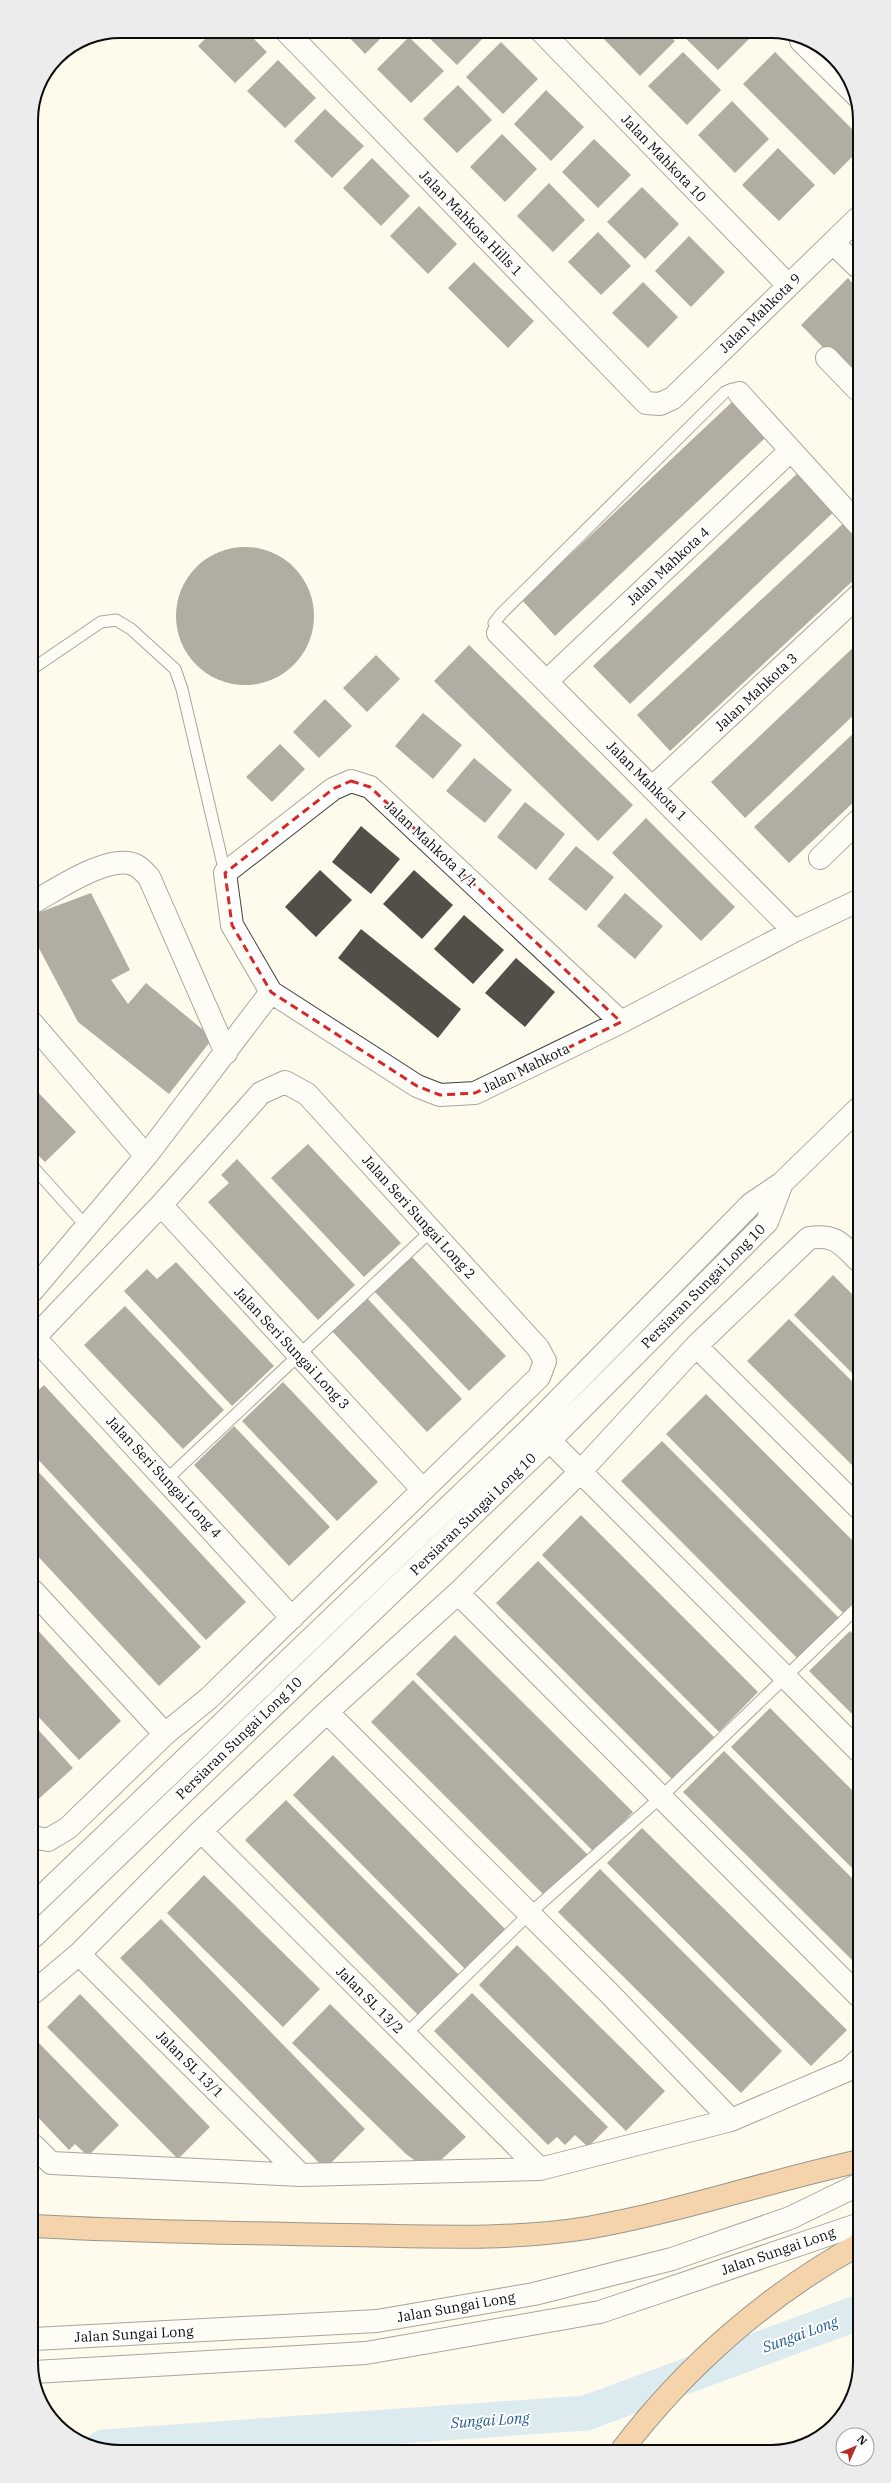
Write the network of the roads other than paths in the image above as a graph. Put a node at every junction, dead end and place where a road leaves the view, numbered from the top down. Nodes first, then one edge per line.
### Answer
1 (293, 38) edge
2 (548, 38) edge
3 (805, 45) edge
4 (845, 84) edge
5 (853, 223) edge
6 (833, 243) junction
7 (853, 262) edge
8 (788, 285) junction
9 (827, 358) dead end
10 (853, 385) edge
11 (739, 392) joint
12 (660, 404) joint
13 (790, 451) junction
14 (853, 519) edge
15 (853, 601) edge
16 (498, 633) joint
17 (38, 666) edge
18 (547, 681) junction
19 (653, 787) junction
20 (853, 826) edge
21 (820, 858) dead end
22 (225, 873) junction
23 (38, 900) edge
24 (853, 904) edge
25 (794, 931) junction
26 (271, 992) junction
27 (621, 1022) junction
28 (38, 1030) edge
29 (226, 1053) junction
30 (853, 1113) edge
31 (146, 1156) junction
32 (38, 1174) edge
33 (782, 1183) junction
34 (161, 1205) junction
35 (86, 1226) junction
36 (432, 1230) junction
37 (853, 1256) edge
38 (38, 1284) edge
39 (38, 1333) edge
40 (38, 1343) edge
41 (696, 1346) junction
42 (299, 1355) junction
43 (534, 1425) junction
44 (549, 1440) junction
45 (581, 1472) junction
46 (166, 1480) junction
47 (423, 1490) junction
48 (853, 1502) edge
49 (458, 1593) junction
50 (38, 1596) edge
51 (853, 1612) edge
52 (292, 1618) junction
53 (786, 1677) junction
54 (327, 1712) junction
55 (165, 1734) junction
56 (853, 1745) edge
57 (660, 1798) junction
58 (201, 1831) junction
59 (41, 1838) edge
60 (529, 1914) junction
61 (38, 1916) edge
62 (38, 1916) edge
63 (79, 1954) junction
64 (38, 1989) edge
65 (853, 1989) edge
66 (405, 2035) junction
67 (853, 2065) edge
68 (731, 2120) junction
69 (38, 2150) edge
70 (853, 2163) edge
71 (540, 2169) junction
72 (301, 2175) junction
73 (853, 2187) edge
74 (38, 2222) edge
75 (38, 2226) edge
76 (853, 2226) edge
77 (68, 2228) junction
78 (853, 2248) edge
79 (38, 2339) edge
80 (39, 2372) edge
81 (626, 2445) edge

1 - 12 street, Jalan Mahkota Hills 1
2 - 8 street, Jalan Mahkota 10
3 - 4 street
5 - 6 street, Jalan Mahkota 9
6 - 7 street
6 - 8 street, Jalan Mahkota 9
8 - 12 street, Jalan Mahkota 9
9 - 10 street
11 - 13 street
11 - 16 lane
13 - 14 street
13 - 18 street, Jalan Mahkota 4
15 - 19 street, Jalan Mahkota 3
16 - 18 street, Jalan Mahkota 1
17 - 22 lane
18 - 19 street, Jalan Mahkota 1
19 - 25 street, Jalan Mahkota 1
20 - 21 street
22 - 26 street, Jalan Mahkota
22 - 27 street, Jalan Mahkota 1/1
23 - 29 street
24 - 25 street, Jalan Mahkota
25 - 27 street, Jalan Mahkota
26 - 27 street, Jalan Mahkota
26 - 29 street
28 - 31 street
29 - 31 street
30 - 33 street
31 - 35 street
32 - 35 lane
33 - 43 street, Persiaran Sungai Long 10
33 - 44 street, Persiaran Sungai Long 10
34 - 36 street, Jalan Seri Sungai Long 2
34 - 39 street
34 - 42 street, Jalan Seri Sungai Long 3
35 - 38 street
36 - 42 lane
36 - 47 street, Jalan Seri Sungai Long 2
37 - 41 street
40 - 46 street, Jalan Seri Sungai Long 4
41 - 45 street
41 - 48 street
42 - 46 lane
42 - 47 street, Jalan Seri Sungai Long 3
43 - 44 street
43 - 61 street, Persiaran Sungai Long 10
44 - 45 street
44 - 62 street, Persiaran Sungai Long 10
45 - 49 street
45 - 53 street
46 - 52 street, Jalan Seri Sungai Long 4
47 - 52 street
49 - 54 street
49 - 57 street
50 - 55 street
51 - 53 lane
52 - 55 street
53 - 56 street
53 - 57 lane
54 - 58 street
54 - 60 street
55 - 59 street
57 - 60 lane
57 - 65 street
58 - 63 street
58 - 66 street, Jalan SL 13/2
60 - 66 lane
60 - 68 street
63 - 64 street
63 - 72 street, Jalan SL 13/1
66 - 71 street, Jalan SL 13/2
67 - 68 street
68 - 71 street
69 - 72 street
70 - 77 highway
71 - 72 street
73 - 79 street, Jalan Sungai Long
74 - 77 street
75 - 77 highway
76 - 80 street, Jalan Sungai Long
78 - 81 highway

